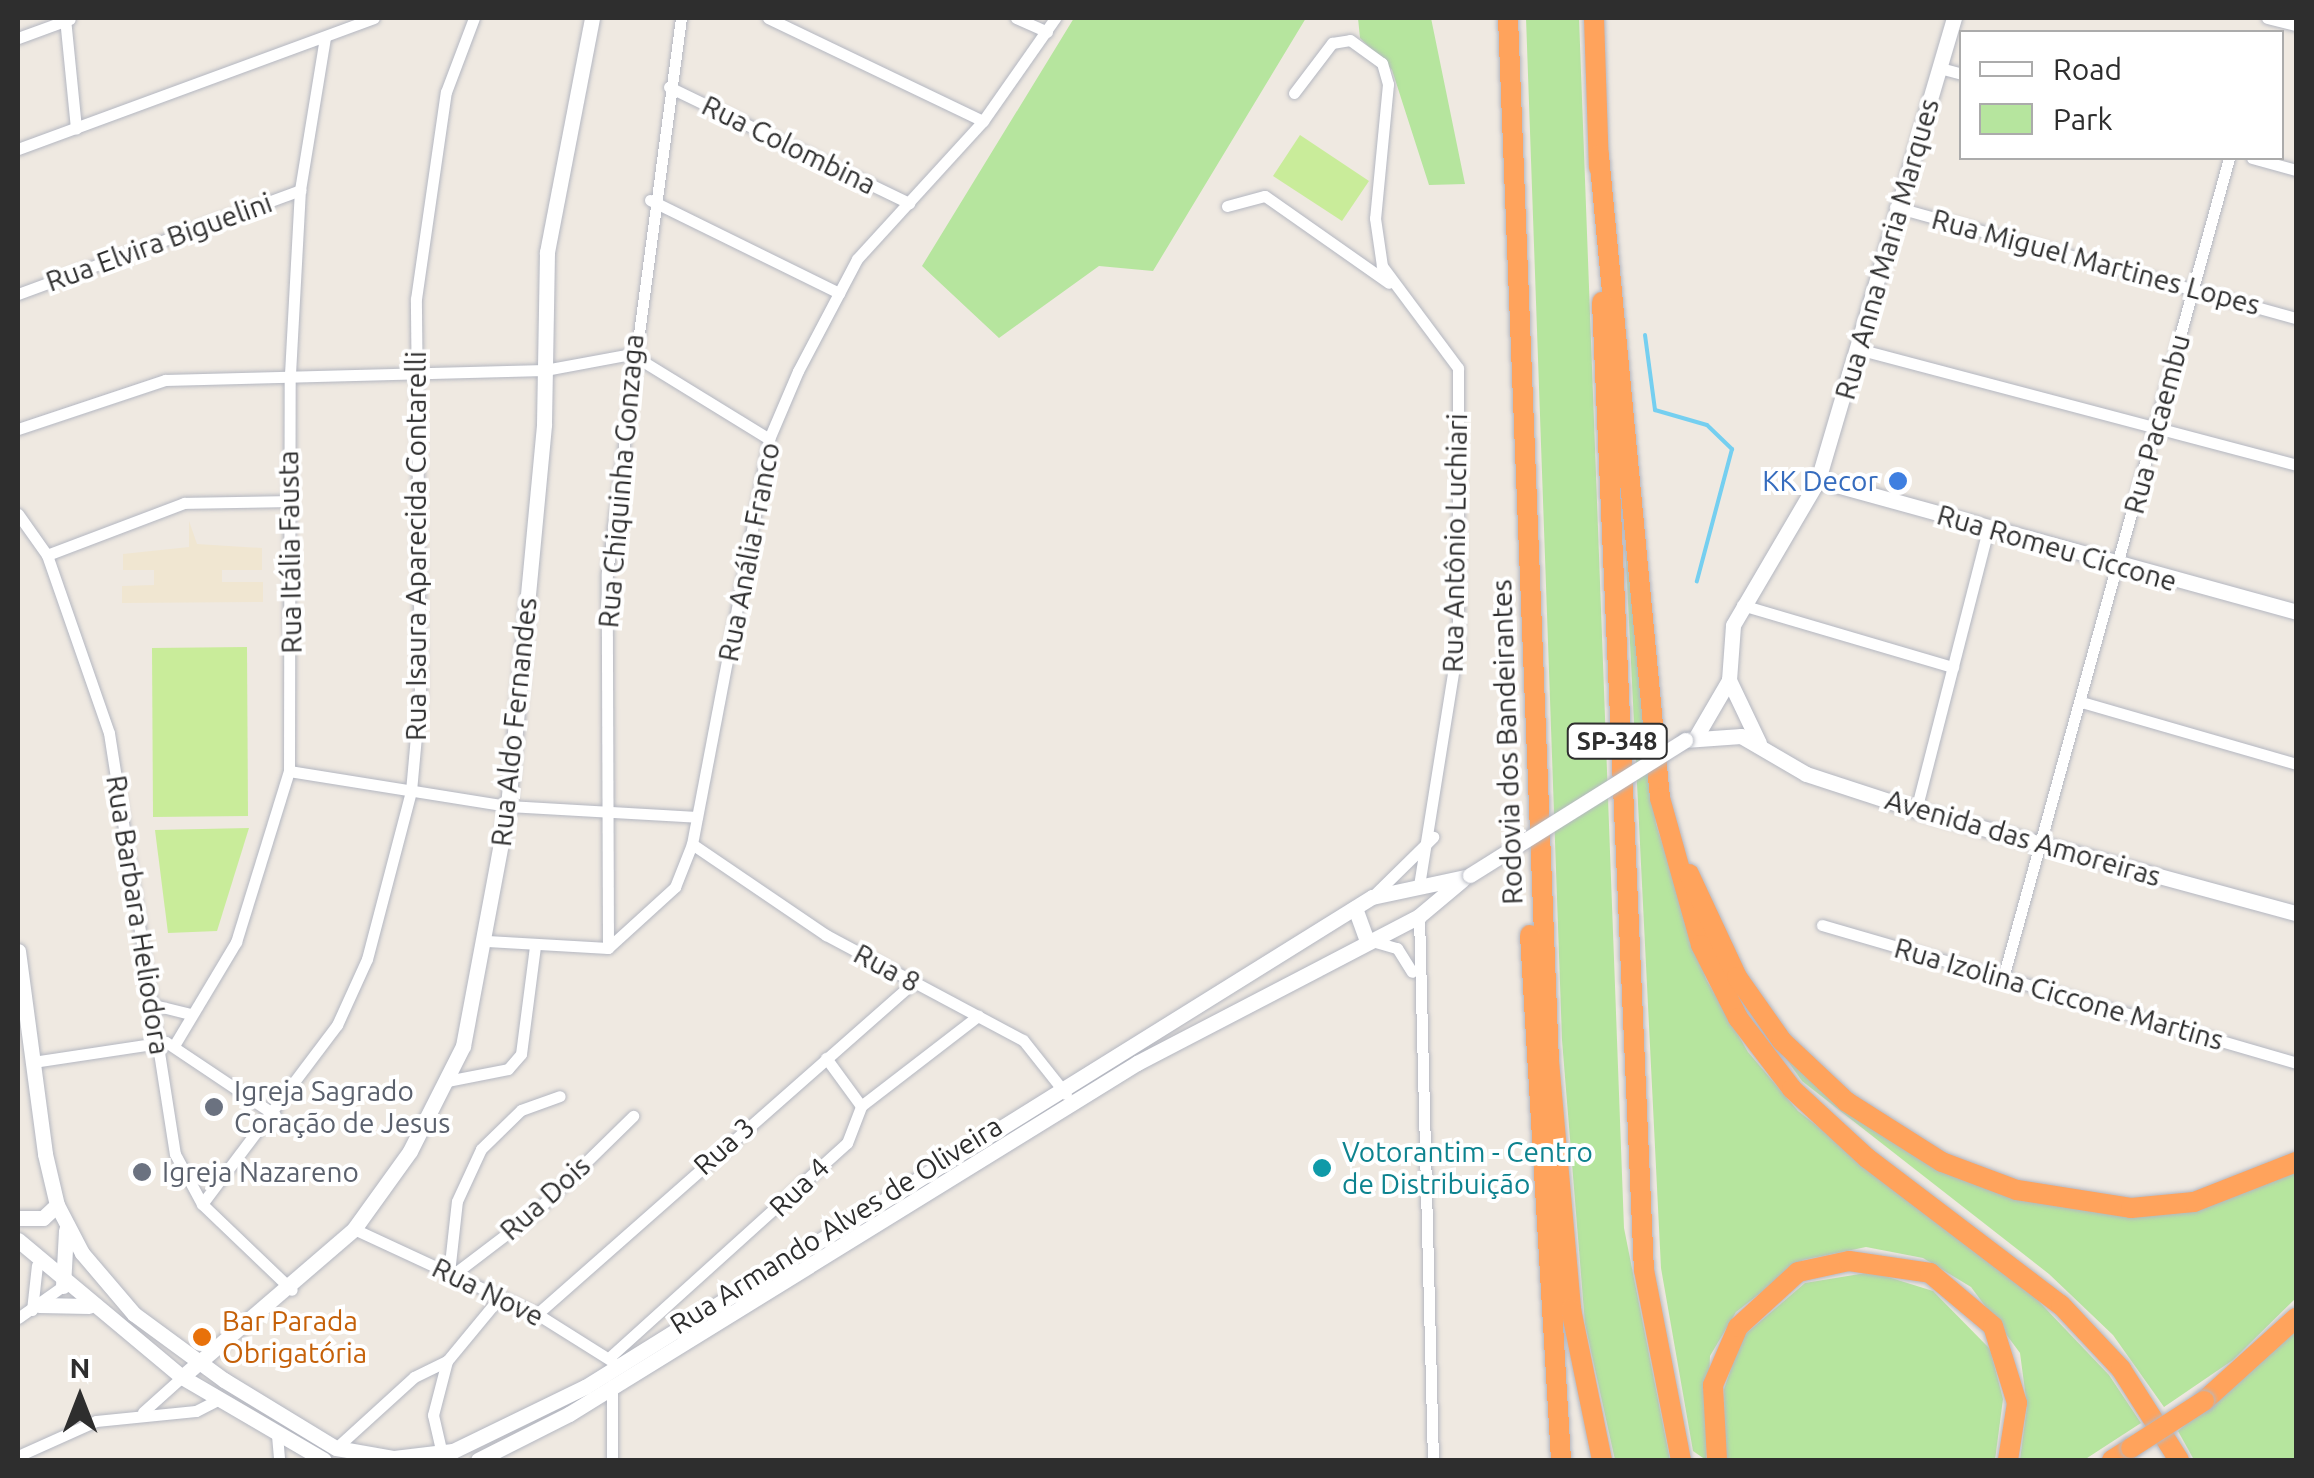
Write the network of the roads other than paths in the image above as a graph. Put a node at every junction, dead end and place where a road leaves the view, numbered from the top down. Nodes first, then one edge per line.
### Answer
1 (68, 18) edge
2 (374, 18) edge
3 (474, 18) edge
4 (592, 18) edge
5 (681, 18) edge
6 (768, 18) edge
7 (1016, 18) edge
8 (1055, 18) edge
9 (1508, 18) edge
10 (1594, 18) edge
11 (1954, 18) edge
12 (2268, 18) edge
13 (2296, 25) edge
14 (1047, 32) junction
15 (18, 38) edge
16 (325, 38) junction
17 (1940, 68) junction
18 (1959, 73) edge
19 (669, 88) junction
20 (1294, 93) dead end
21 (983, 121) junction
22 (76, 128) junction
23 (18, 145) edge
24 (1599, 154) junction
25 (2228, 160) edge
26 (2259, 160) edge
27 (2296, 170) edge
28 (300, 190) junction
29 (650, 200) junction
30 (910, 203) junction
31 (1227, 206) dead end
32 (1895, 208) junction
33 (1390, 284) junction
34 (2193, 289) junction
35 (839, 293) junction
36 (18, 294) edge
37 (2296, 318) edge
38 (1858, 349) junction
39 (631, 354) junction
40 (545, 370) junction
41 (418, 373) junction
42 (290, 374) junction
43 (18, 429) edge
44 (2154, 429) junction
45 (769, 439) junction
46 (2296, 465) edge
47 (1818, 480) junction
48 (288, 502) junction
49 (18, 514) edge
50 (1988, 528) junction
51 (47, 555) junction
52 (2120, 566) junction
53 (1742, 605) junction
54 (2296, 612) edge
55 (1953, 667) junction
56 (1730, 680) junction
57 (2085, 702) junction
58 (1691, 738) junction
59 (1653, 742) junction
60 (1759, 742) junction
61 (2296, 764) edge
62 (289, 772) junction
63 (411, 791) junction
64 (508, 806) junction
65 (1916, 810) junction
66 (609, 814) junction
67 (697, 817) junction
68 (1433, 837) junction
69 (692, 844) junction
70 (2044, 845) junction
71 (1536, 863) junction
72 (1467, 876) junction
73 (1420, 886) junction
74 (1372, 897) junction
75 (1355, 908) junction
76 (2296, 914) edge
77 (1419, 916) junction
78 (1822, 925) dead end
79 (487, 940) junction
80 (1367, 940) junction
81 (535, 946) junction
82 (608, 948) junction
83 (18, 951) edge
84 (1414, 976) junction
85 (2003, 978) junction
86 (914, 982) junction
87 (154, 1004) junction
88 (191, 1014) junction
89 (978, 1016) junction
90 (18, 1020) edge
91 (30, 1033) junction
92 (160, 1042) junction
93 (175, 1044) junction
94 (826, 1058) junction
95 (33, 1062) junction
96 (2296, 1063) edge
97 (448, 1081) junction
98 (1066, 1095) junction
99 (560, 1096) dead end
100 (861, 1106) junction
101 (275, 1115) junction
102 (633, 1116) dead end
103 (2296, 1162) edge
104 (202, 1204) junction
105 (56, 1205) junction
106 (18, 1218) edge
107 (66, 1226) junction
108 (354, 1229) junction
109 (18, 1240) edge
110 (38, 1265) junction
111 (452, 1273) junction
112 (62, 1286) junction
113 (292, 1290) junction
114 (500, 1297) junction
115 (89, 1306) junction
116 (35, 1308) junction
117 (537, 1314) junction
118 (18, 1318) edge
119 (2296, 1318) edge
120 (230, 1343) junction
121 (612, 1360) junction
122 (448, 1361) junction
123 (200, 1365) junction
124 (182, 1377) junction
125 (224, 1380) junction
126 (612, 1388) junction
127 (218, 1400) junction
128 (143, 1412) junction
129 (276, 1435) junction
130 (330, 1454) edge
131 (442, 1454) junction
132 (18, 1456) edge
133 (279, 1460) edge
134 (478, 1460) edge
135 (612, 1460) edge
136 (1433, 1460) edge
137 (1560, 1460) edge
138 (1602, 1460) edge
139 (1681, 1460) edge
140 (1717, 1460) edge
141 (2008, 1460) edge
142 (2112, 1460) edge
143 (2179, 1460) edge

1 - 15 street
1 - 22 street
2 - 16 street
3 - 41 street, Rua Isaura Aparecida Contarelli
4 - 40 main road, Rua Aldo Fernandes
5 - 19 street, Rua Chiquinha Gonzaga
6 - 21 street
7 - 14 street
8 - 14 street, Rua Anália Franco
9 - 71 highway, Rodovia dos Bandeirantes / SP-348
10 - 24 highway, SP-348
11 - 17 main road, Rua Anna Maria Marques
12 - 13 street
14 - 21 street, Rua Anália Franco
16 - 22 street
16 - 28 street, Rua Itália Fausta
17 - 18 street
17 - 32 main road, Rua Anna Maria Marques
19 - 29 street, Rua Chiquinha Gonzaga
19 - 30 street, Rua Colombina
20 - 33 street
21 - 30 street, Rua Anália Franco
22 - 23 street
24 - 59 highway
24 - 139 highway, SP-348
25 - 34 street, Rua Pacaembu
26 - 27 street
28 - 36 street, Rua Elvira Biguelini
28 - 42 street, Rua Itália Fausta
29 - 35 street
29 - 39 street, Rua Chiquinha Gonzaga
30 - 35 street, Rua Anália Franco
31 - 33 street
32 - 34 street, Rua Miguel Martines Lopes
32 - 38 main road, Rua Anna Maria Marques
33 - 68 street, Rua Antônio Luchiari
34 - 37 street, Rua Miguel Martines Lopes
34 - 44 street, Rua Pacaembu
35 - 45 street, Rua Anália Franco
38 - 44 street
38 - 47 main road, Rua Anna Maria Marques
39 - 40 street
39 - 45 street
39 - 66 street, Rua Chiquinha Gonzaga
40 - 41 street
40 - 64 main road, Rua Aldo Fernandes
41 - 42 street
41 - 63 street, Rua Isaura Aparecida Contarelli
42 - 43 street
42 - 48 street, Rua Itália Fausta
44 - 46 street
44 - 52 street, Rua Pacaembu
45 - 67 street, Rua Anália Franco
47 - 50 main road, Rua Romeu Ciccone
47 - 53 main road
48 - 51 street
48 - 62 street, Rua Itália Fausta
49 - 51 street, Rua Barbara Heliodora
50 - 52 main road, Rua Romeu Ciccone
50 - 55 street
51 - 87 street, Rua Barbara Heliodora
52 - 54 main road, Rua Romeu Ciccone
52 - 57 street, Rua Pacaembu
53 - 55 street
53 - 56 main road
55 - 65 street
56 - 58 main road
56 - 60 main road
57 - 61 street
57 - 70 street, Rua Pacaembu
58 - 60 main road, Avenida das Amoreiras
58 - 72 main road, Rua Armando Alves de Oliveira, bridge
59 - 103 highway
59 - 143 highway
60 - 65 main road, Avenida das Amoreiras
62 - 63 street
62 - 88 street, Rua Itália Fausta
63 - 64 street
63 - 101 street, Rua Isaura Aparecida Contarelli
64 - 66 street
64 - 79 main road, Rua Aldo Fernandes
65 - 70 main road, Avenida das Amoreiras
66 - 67 street
66 - 82 street, Rua Chiquinha Gonzaga
67 - 69 street, Rua Anália Franco
68 - 73 street, Rua Antônio Luchiari
68 - 74 street
69 - 82 street, Rua Anália Franco
69 - 86 street, Rua 8
70 - 76 main road, Avenida das Amoreiras
70 - 85 street, Rua Pacaembu
71 - 137 highway
71 - 138 highway, Rodovia dos Bandeirantes / SP-348
72 - 73 main road, Rua Armando Alves de Oliveira
72 - 77 main road, Rua Armando Alves de Oliveira
73 - 74 main road, Rua Armando Alves de Oliveira
73 - 77 main road
74 - 75 main road, Rua Armando Alves de Oliveira
75 - 80 main road
75 - 98 main road, Rua Armando Alves de Oliveira
77 - 80 main road, Rua Armando Alves de Oliveira
77 - 84 street
78 - 85 street, Rua Izolina Ciccone Martins
79 - 81 street
79 - 97 main road, Rua Aldo Fernandes
80 - 84 street
80 - 98 main road, Rua Armando Alves de Oliveira
81 - 82 street
81 - 97 street
83 - 91 main road, Rua Armando Alves de Oliveira
84 - 136 street
85 - 96 street, Rua Izolina Ciccone Martins
86 - 89 street, Rua 8
86 - 94 street, Rua 3
87 - 88 street
87 - 92 street, Rua Barbara Heliodora
88 - 93 street, Rua Itália Fausta
89 - 98 street, Rua 8
89 - 100 street, Rua 4
90 - 91 main road
91 - 95 main road, Rua Armando Alves de Oliveira
92 - 93 street
92 - 95 street
92 - 104 street, Rua Barbara Heliodora
93 - 101 street
94 - 100 street
94 - 117 street, Rua 3
95 - 105 main road, Rua Armando Alves de Oliveira
97 - 108 main road, Rua Aldo Fernandes
98 - 121 main road, Rua Armando Alves de Oliveira
98 - 126 main road, Rua Armando Alves de Oliveira
99 - 111 street
100 - 121 street, Rua 4
101 - 104 street, Rua Isaura Aparecida Contarelli
102 - 111 street, Rua Dois
104 - 113 street, Rua Barbara Heliodora
105 - 106 main road
105 - 107 main road, Rua Armando Alves de Oliveira
107 - 112 main road
107 - 123 main road, Rua Armando Alves de Oliveira
108 - 111 street, Rua Nove
108 - 113 main road, Rua Aldo Fernandes
109 - 110 main road, Rua Armando Alves de Oliveira
110 - 112 main road, Rua Armando Alves de Oliveira
110 - 116 street
111 - 114 street, Rua Nove
112 - 115 main road, Rua Armando Alves de Oliveira
112 - 116 street
113 - 120 main road, Rua Aldo Fernandes
114 - 117 street, Rua Nove
114 - 122 street
115 - 116 main road
115 - 124 main road, Rua Armando Alves de Oliveira
116 - 118 street
117 - 121 street, Rua Nove
119 - 142 highway, bridge
120 - 123 main road, Rua Aldo Fernandes
120 - 125 main road
121 - 126 street
121 - 131 main road, Rua Armando Alves de Oliveira
122 - 130 street
122 - 131 street
123 - 124 main road, Rua Aldo Fernandes
123 - 125 main road, Rua Armando Alves de Oliveira
124 - 127 main road, Rua Armando Alves de Oliveira
124 - 128 street
125 - 127 main road
125 - 130 main road, Rua Armando Alves de Oliveira
126 - 134 main road, Rua Armando Alves de Oliveira
126 - 135 street
127 - 128 street
127 - 129 main road, Rua Armando Alves de Oliveira
128 - 132 street
129 - 130 main road, Rua Armando Alves de Oliveira
129 - 133 street
130 - 131 main road, Rua Armando Alves de Oliveira
140 - 141 highway

